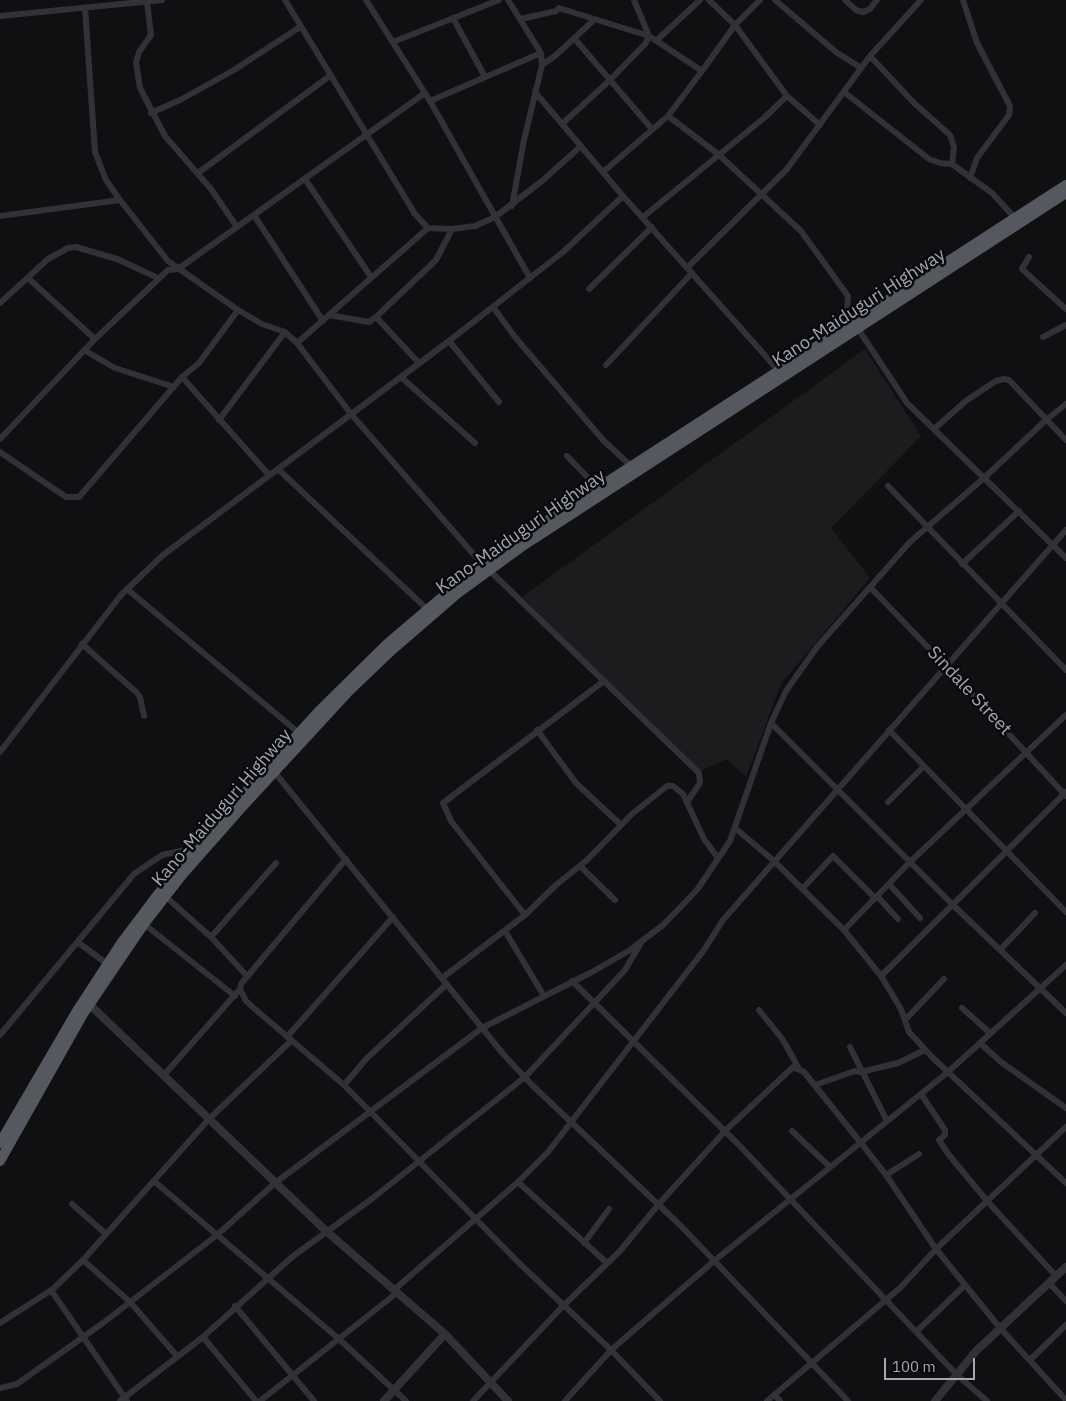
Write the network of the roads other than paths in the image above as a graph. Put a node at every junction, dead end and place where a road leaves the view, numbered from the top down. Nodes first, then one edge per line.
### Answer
1 (162, 0) edge
2 (285, 0) edge
3 (366, 0) edge
4 (499, 0) edge
5 (508, 0) edge
6 (559, 0) edge
7 (634, 0) edge
8 (700, 0) edge
9 (709, 0) edge
10 (760, 0) edge
11 (775, 0) edge
12 (845, 0) edge
13 (877, 0) edge
14 (921, 0) edge
15 (963, 0) edge
16 (147, 2) junction
17 (85, 8) junction
18 (559, 8) junction
19 (0, 16) edge
20 (453, 18) junction
21 (520, 19) junction
22 (594, 20) junction
23 (735, 25) junction
24 (300, 27) junction
25 (649, 36) junction
26 (574, 38) junction
27 (657, 40) junction
28 (393, 42) junction
29 (542, 53) junction
30 (870, 56) junction
31 (542, 65) junction
32 (861, 68) junction
33 (702, 71) junction
34 (331, 75) junction
35 (485, 77) junction
36 (609, 81) junction
37 (535, 92) junction
38 (844, 92) junction
39 (425, 93) junction
40 (787, 96) junction
41 (430, 101) junction
42 (151, 113) junction
43 (668, 116) junction
44 (562, 124) junction
45 (820, 125) junction
46 (652, 129) junction
47 (368, 133) junction
48 (581, 146) junction
49 (718, 154) junction
50 (952, 164) junction
51 (603, 172) junction
52 (198, 174) junction
53 (970, 178) junction
54 (305, 179) junction
55 (1066, 185) edge
56 (1066, 193) edge
57 (762, 195) junction
58 (623, 196) junction
59 (120, 200) junction
60 (512, 206) junction
61 (254, 215) junction
62 (0, 216) edge
63 (495, 217) junction
64 (643, 217) junction
65 (1015, 218) junction
66 (237, 227) junction
67 (652, 227) junction
68 (428, 228) junction
69 (452, 229) junction
70 (1028, 257) dead end
71 (178, 269) junction
72 (690, 270) junction
73 (371, 277) junction
74 (28, 278) junction
75 (158, 278) junction
76 (530, 278) junction
77 (588, 289) dead end
78 (0, 303) edge
79 (493, 306) junction
80 (1066, 309) edge
81 (238, 310) junction
82 (329, 315) junction
83 (376, 317) junction
84 (323, 321) junction
85 (857, 324) junction
86 (1066, 325) edge
87 (285, 332) junction
88 (1043, 337) dead end
89 (95, 339) junction
90 (449, 341) junction
91 (297, 344) junction
92 (84, 350) junction
93 (419, 363) junction
94 (606, 365) dead end
95 (778, 370) junction
96 (182, 377) junction
97 (401, 377) junction
98 (174, 387) junction
99 (499, 402) dead end
100 (1066, 404) edge
101 (351, 414) junction
102 (219, 420) junction
103 (1046, 420) junction
104 (934, 429) junction
105 (0, 439) edge
106 (1066, 440) edge
107 (475, 443) dead end
108 (0, 452) edge
109 (567, 456) dead end
110 (631, 466) junction
111 (278, 468) junction
112 (269, 475) junction
113 (984, 478) junction
114 (888, 486) dead end
115 (597, 487) junction
116 (1019, 511) junction
117 (927, 528) junction
118 (1066, 530) edge
119 (1053, 545) junction
120 (1066, 558) edge
121 (962, 564) junction
122 (486, 567) junction
123 (870, 588) junction
124 (126, 589) junction
125 (1001, 603) junction
126 (427, 609) junction
127 (82, 644) junction
128 (946, 666) junction
129 (1066, 670) edge
130 (604, 681) junction
131 (1066, 715) edge
132 (144, 716) dead end
133 (771, 723) junction
134 (537, 730) junction
135 (889, 730) junction
136 (298, 733) junction
137 (1025, 751) junction
138 (0, 752) edge
139 (924, 766) junction
140 (272, 769) junction
141 (837, 789) junction
142 (1065, 794) edge
143 (687, 802) junction
144 (888, 802) dead end
145 (966, 808) junction
146 (622, 825) junction
147 (735, 828) junction
148 (195, 848) junction
149 (1006, 852) junction
150 (718, 858) junction
151 (346, 859) junction
152 (774, 861) junction
153 (910, 862) junction
154 (276, 863) dead end
155 (580, 866) junction
156 (889, 884) junction
157 (802, 888) junction
158 (166, 896) junction
159 (876, 897) junction
160 (615, 900) dead end
161 (953, 905) junction
162 (1066, 912) edge
163 (1035, 913) dead end
164 (525, 915) junction
165 (392, 917) junction
166 (920, 918) dead end
167 (898, 919) dead end
168 (144, 924) junction
169 (844, 930) junction
170 (505, 931) junction
171 (211, 937) junction
172 (643, 940) junction
173 (79, 943) junction
174 (1000, 950) junction
175 (107, 964) junction
176 (1066, 965) edge
177 (247, 976) junction
178 (881, 976) junction
179 (442, 978) junction
180 (944, 978) dead end
181 (572, 981) junction
182 (447, 984) junction
183 (1039, 987) junction
184 (240, 989) junction
185 (234, 996) junction
186 (544, 996) junction
187 (87, 1002) junction
188 (593, 1002) junction
189 (962, 1008) dead end
190 (759, 1010) dead end
191 (1066, 1013) edge
192 (905, 1020) junction
193 (482, 1028) junction
194 (990, 1033) junction
195 (0, 1035) edge
196 (290, 1039) junction
197 (634, 1042) junction
198 (980, 1043) junction
199 (850, 1047) dead end
200 (925, 1050) junction
201 (798, 1068) junction
202 (861, 1072) junction
203 (948, 1072) junction
204 (164, 1076) junction
205 (525, 1077) junction
206 (344, 1085) junction
207 (815, 1085) junction
208 (921, 1094) junction
209 (1066, 1108) edge
210 (371, 1112) junction
211 (209, 1119) junction
212 (887, 1121) junction
213 (572, 1123) junction
214 (1066, 1127) edge
215 (725, 1131) junction
216 (792, 1131) dead end
217 (1, 1140) edge
218 (860, 1143) junction
219 (919, 1154) dead end
220 (1038, 1156) junction
221 (0, 1161) edge
222 (420, 1161) junction
223 (830, 1167) junction
224 (886, 1175) junction
225 (154, 1181) junction
226 (275, 1182) junction
227 (518, 1182) junction
228 (1066, 1183) edge
229 (791, 1199) junction
230 (988, 1202) junction
231 (72, 1204) dead end
232 (658, 1205) junction
233 (609, 1209) dead end
234 (475, 1218) junction
235 (326, 1231) junction
236 (106, 1234) junction
237 (217, 1235) junction
238 (584, 1243) junction
239 (936, 1249) junction
240 (83, 1260) junction
241 (714, 1261) junction
242 (607, 1263) junction
243 (1066, 1267) edge
244 (1056, 1276) junction
245 (266, 1279) junction
246 (1049, 1283) junction
247 (965, 1285) junction
248 (51, 1290) junction
249 (397, 1291) junction
250 (886, 1300) junction
251 (1066, 1300) edge
252 (130, 1302) junction
253 (564, 1305) junction
254 (236, 1306) junction
255 (0, 1323) edge
256 (1066, 1325) edge
257 (1000, 1328) junction
258 (916, 1332) junction
259 (445, 1334) junction
260 (82, 1337) junction
261 (203, 1337) junction
262 (339, 1339) junction
263 (611, 1350) junction
264 (177, 1356) junction
265 (1030, 1360) junction
266 (812, 1364) junction
267 (956, 1374) junction
268 (292, 1376) junction
269 (490, 1382) junction
270 (0, 1388) edge
271 (394, 1389) junction
272 (774, 1395) junction
273 (124, 1400) edge
274 (1066, 1400) edge
275 (256, 1401) edge
276 (260, 1401) edge
277 (314, 1401) edge
278 (384, 1401) edge
279 (406, 1401) edge
280 (473, 1401) edge
281 (508, 1401) edge
282 (565, 1401) edge
283 (660, 1401) edge
284 (767, 1401) edge
285 (780, 1401) edge
286 (848, 1401) edge
287 (935, 1401) edge
288 (987, 1401) edge

1 - 16 street
2 - 24 street
3 - 28 street
4 - 20 street
5 - 21 street
6 - 18 street
7 - 25 street
8 - 27 street
9 - 23 street
10 - 23 street
11 - 32 street
12 - 13 street
14 - 30 street
15 - 53 street
16 - 17 street
16 - 42 street
17 - 19 street
17 - 59 street
18 - 21 street
18 - 22 street
20 - 28 street
20 - 35 street
21 - 29 street
22 - 25 street
22 - 26 street
23 - 33 street
23 - 40 street
24 - 34 street
24 - 42 street
25 - 27 street
25 - 36 street
26 - 31 street
26 - 36 street
27 - 33 street
28 - 39 street
29 - 31 street
29 - 35 street
30 - 32 street
30 - 50 street
31 - 37 street
32 - 38 street
33 - 43 street
34 - 47 street
34 - 52 street
35 - 41 street
36 - 44 street
36 - 46 street
37 - 44 street
37 - 60 street
38 - 45 street
38 - 50 street
39 - 41 street
39 - 47 street
40 - 45 street
40 - 49 street
41 - 63 street
42 - 52 street
43 - 46 street
43 - 49 street
44 - 48 street
45 - 57 street
46 - 51 street
47 - 54 street
47 - 68 street
48 - 51 street
48 - 60 street
49 - 57 street
49 - 64 street
50 - 53 street
51 - 58 street
52 - 66 street
53 - 65 street
54 - 61 street
54 - 73 street
55 - 65 highway, Kano-Maiduguri Highway
56 - 85 highway, Kano-Maiduguri Highway
57 - 72 street
57 - 85 street
58 - 64 street
58 - 76 street
59 - 62 street
59 - 71 street
60 - 63 street
61 - 66 street
61 - 84 street
63 - 69 street
63 - 76 street
64 - 67 street
65 - 85 highway, Kano-Maiduguri Highway
66 - 71 street
67 - 72 street
67 - 77 street
68 - 69 street
68 - 73 street
69 - 83 street
70 - 80 street
71 - 75 street
71 - 81 street
72 - 94 street
72 - 95 street
73 - 82 street
74 - 75 street
74 - 78 street
74 - 89 street
75 - 89 street
76 - 79 street
79 - 90 street
79 - 110 street
81 - 87 street
81 - 96 street
82 - 83 street
82 - 84 street
83 - 93 street
84 - 91 street
85 - 95 highway, Kano-Maiduguri Highway
85 - 104 street
85 - 122 highway, Kano-Maiduguri Highway
86 - 88 street
87 - 91 street
87 - 102 street
89 - 92 street
90 - 93 street
90 - 99 street
91 - 101 street
92 - 98 street
92 - 105 street
93 - 97 street
95 - 110 highway, Kano-Maiduguri Highway
96 - 98 street
96 - 102 street
97 - 101 street
97 - 107 street
98 - 108 street
100 - 103 street
101 - 111 street
101 - 122 street
102 - 112 street
103 - 104 street
103 - 106 street
103 - 113 street
104 - 113 street
109 - 115 street
110 - 115 highway, Kano-Maiduguri Highway
111 - 112 street
111 - 126 street
112 - 124 street
113 - 116 street
113 - 117 street
114 - 117 street
115 - 122 highway, Kano-Maiduguri Highway
116 - 119 street
116 - 121 street
117 - 121 street
117 - 123 street
118 - 119 street
119 - 120 street
119 - 125 street
121 - 125 street
122 - 126 highway, Kano-Maiduguri Highway
122 - 130 street
122 - 140 highway, Kano-Maiduguri Highway
123 - 128 street, Sindale Street
123 - 133 street
124 - 127 street
124 - 136 street
125 - 128 street
125 - 129 street
126 - 136 highway, Kano-Maiduguri Highway
127 - 132 street
127 - 138 street
128 - 135 street
128 - 137 street, Sindale Street
130 - 134 street
130 - 143 street
131 - 137 street
133 - 141 street
133 - 147 street
134 - 146 street
134 - 164 street
135 - 139 street
135 - 141 street
136 - 140 highway, Kano-Maiduguri Highway
137 - 142 street, Sindale Street
137 - 145 street
139 - 144 street
139 - 145 street
140 - 148 highway, Kano-Maiduguri Highway
140 - 151 street
140 - 158 highway, Kano-Maiduguri Highway
141 - 152 street
141 - 153 street
142 - 149 street
143 - 146 street
143 - 150 street
145 - 149 street
145 - 153 street
146 - 155 street
147 - 150 street
147 - 152 street
148 - 173 street
148 - 175 highway, Kano-Maiduguri Highway
149 - 161 street
149 - 162 street
150 - 172 street
151 - 165 street
151 - 177 street
152 - 157 street
152 - 197 street
153 - 156 street
153 - 161 street
154 - 171 street
155 - 160 street
155 - 164 street
156 - 159 street
156 - 166 street
157 - 159 street
157 - 169 street
158 - 168 highway, Kano-Maiduguri Highway
158 - 171 street
159 - 167 street
159 - 169 street
161 - 174 street
161 - 178 street
163 - 174 street
164 - 170 street
165 - 179 street
165 - 196 street
168 - 185 street
168 - 187 highway, Kano-Maiduguri Highway
169 - 178 street
170 - 179 street
170 - 186 street
171 - 177 street
172 - 181 street
172 - 188 street
173 - 175 street
173 - 195 street
174 - 183 street
175 - 187 highway, Kano-Maiduguri Highway
176 - 183 street
177 - 184 street
178 - 192 street
179 - 182 street
180 - 192 street
181 - 186 street
181 - 188 street
182 - 193 street
182 - 206 street
183 - 191 street
183 - 194 street
184 - 185 street
184 - 196 street
185 - 204 street
186 - 193 street
187 - 204 street
187 - 217 highway, Kano-Maiduguri Highway
187 - 221 highway, Kano-Maiduguri Highway
188 - 197 street
188 - 205 street
189 - 194 street
190 - 201 street
192 - 200 street
193 - 205 street
193 - 210 street
194 - 198 street
196 - 206 street
196 - 211 street
197 - 213 street
197 - 215 street
198 - 203 street
198 - 209 street
199 - 202 street
200 - 202 street
200 - 203 street
201 - 207 street
201 - 215 street
202 - 207 street
202 - 212 street
203 - 208 street
203 - 220 street
204 - 211 street
205 - 213 street
205 - 222 street
206 - 210 street
207 - 218 street
208 - 212 street
208 - 230 street
210 - 222 street
210 - 226 street
211 - 225 street
211 - 226 street
212 - 218 street
213 - 227 street
213 - 232 street
214 - 220 street
215 - 229 street
215 - 232 street
216 - 223 street
218 - 223 street
218 - 224 street
219 - 224 street
220 - 228 street
220 - 230 street
222 - 234 street
222 - 235 street
223 - 229 street
224 - 239 street
225 - 236 street
225 - 237 street
226 - 235 street
226 - 237 street
227 - 234 street
227 - 238 street
229 - 241 street
229 - 250 street
230 - 239 street
230 - 244 street
231 - 236 street
232 - 241 street
232 - 242 street
233 - 238 street
234 - 249 street
234 - 253 street
235 - 245 street
235 - 249 street
236 - 240 street
237 - 245 street
237 - 252 street
238 - 242 street
239 - 247 street
239 - 250 street
240 - 248 street
240 - 252 street
241 - 263 street
241 - 266 street
242 - 253 street
243 - 244 street
244 - 246 street
245 - 254 street
245 - 262 street
246 - 251 street
246 - 257 street
247 - 257 street
247 - 258 street
248 - 255 street
248 - 260 street
249 - 259 street
249 - 262 street
250 - 258 street
250 - 266 street
252 - 260 street
252 - 264 street
253 - 263 street
253 - 269 street
254 - 261 street
254 - 268 street
256 - 265 street
257 - 265 street
257 - 267 street
258 - 267 street
259 - 269 street
259 - 271 street
260 - 270 street
260 - 273 street
261 - 264 street
261 - 275 street
262 - 268 street
262 - 271 street
263 - 282 street
263 - 283 street
264 - 273 street
265 - 274 street
266 - 272 street
266 - 286 street
267 - 287 street
267 - 288 street
268 - 276 street
268 - 277 street
269 - 280 street
269 - 281 street
271 - 278 street
271 - 279 street
272 - 284 street
272 - 285 street

